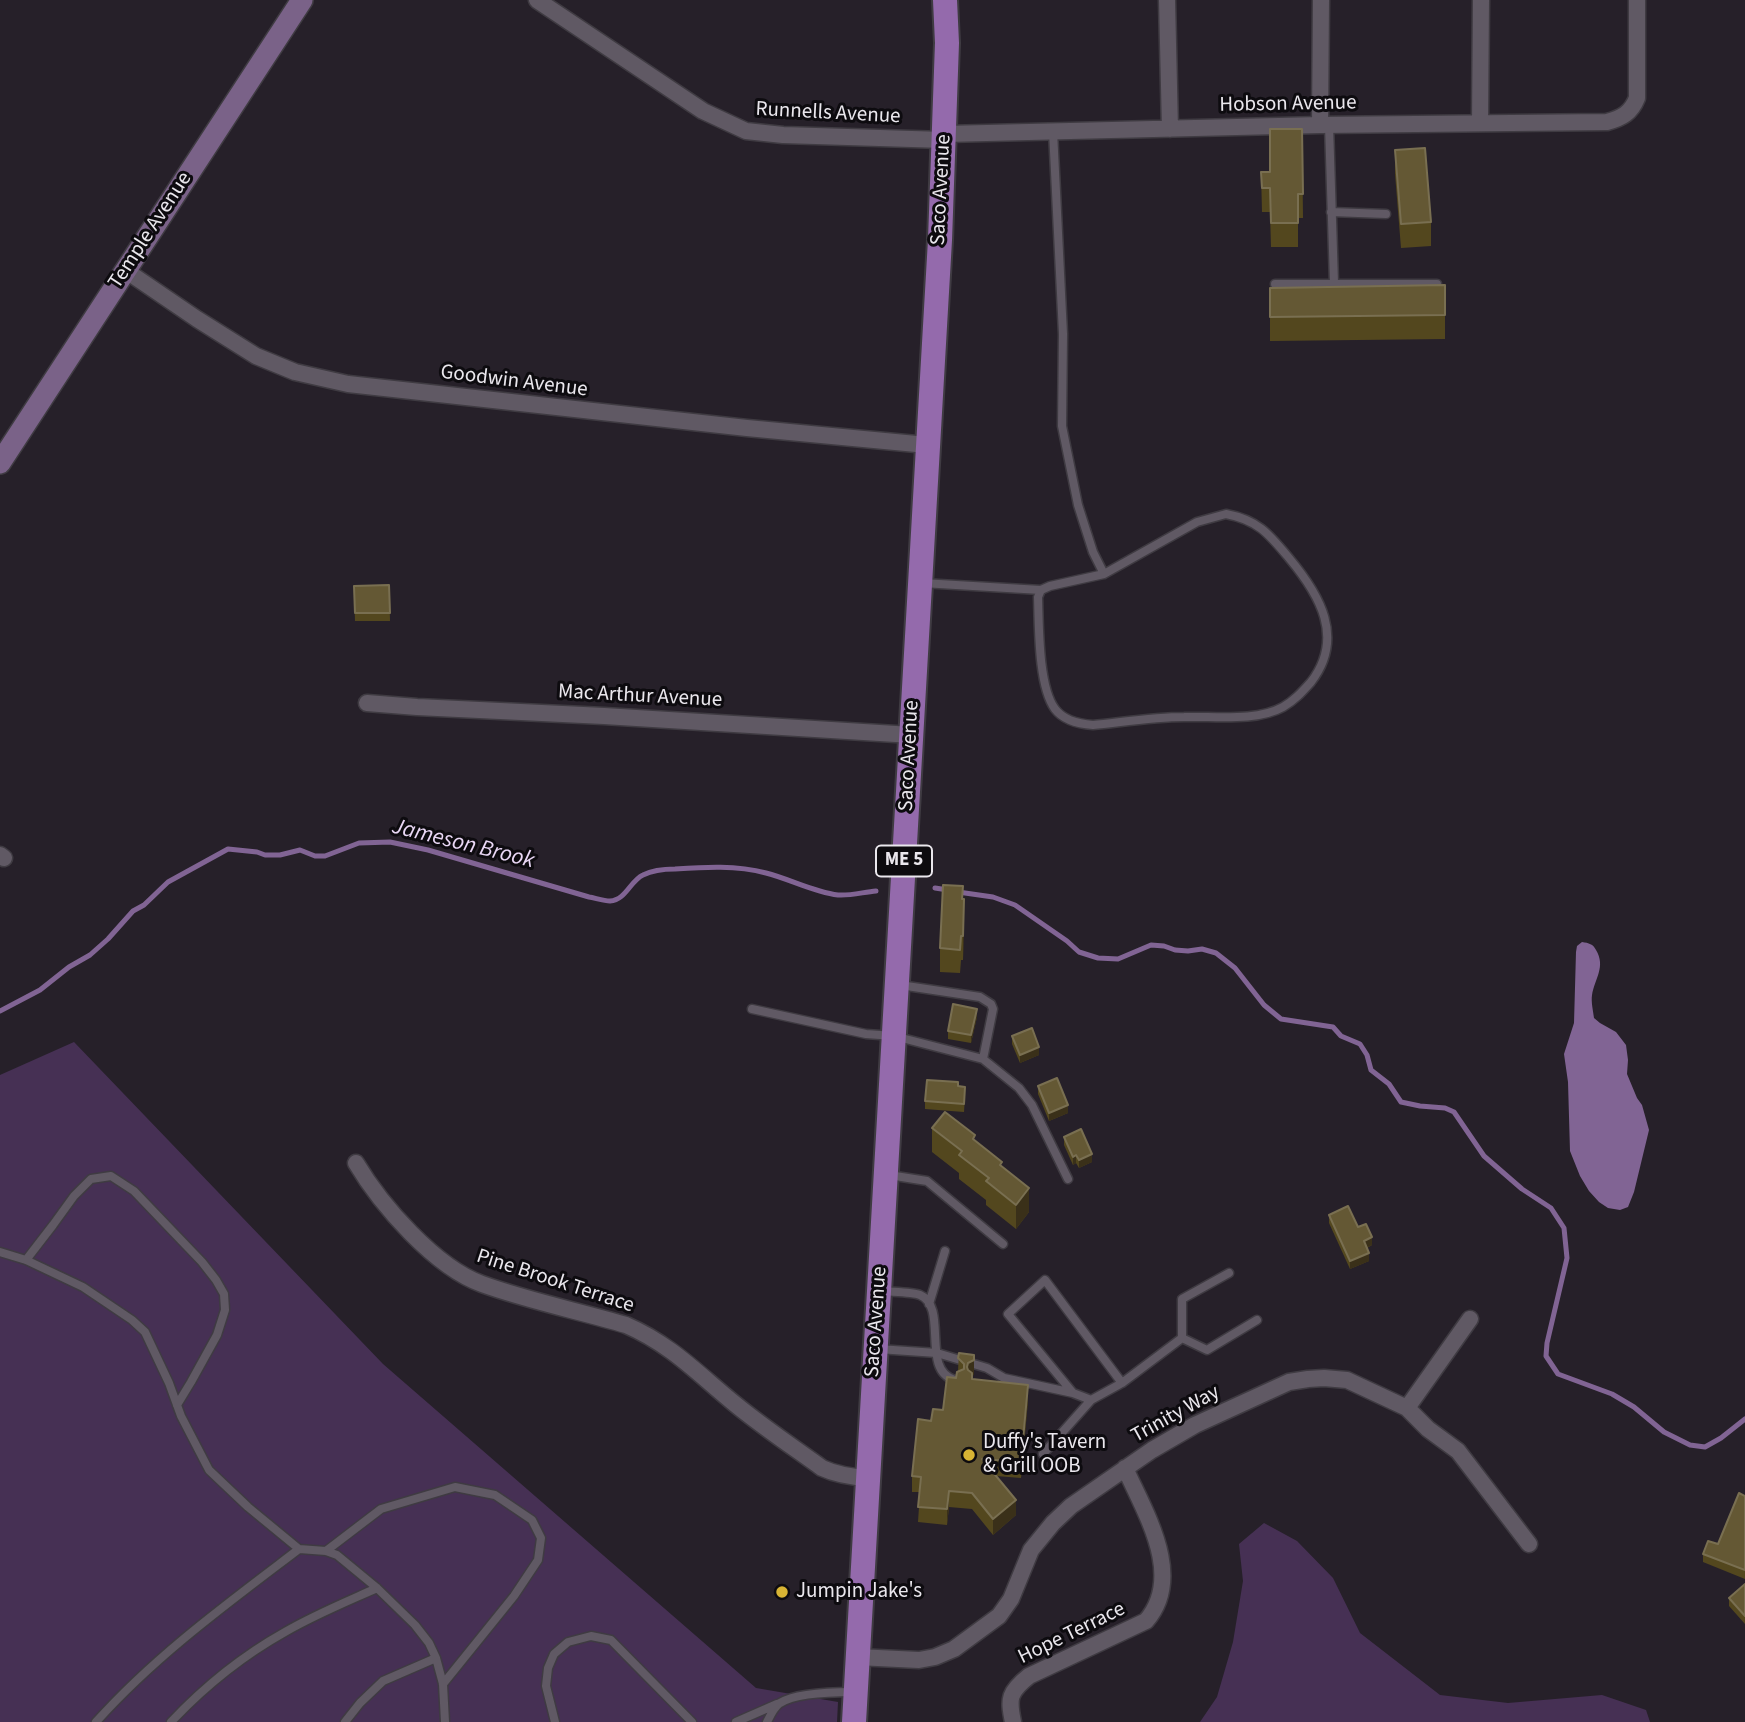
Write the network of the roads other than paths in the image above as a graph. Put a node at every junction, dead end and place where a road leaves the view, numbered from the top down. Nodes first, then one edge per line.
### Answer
1 (302, 0) edge
2 (537, 0) edge
3 (946, 0) edge
4 (1167, 0) edge
5 (1321, 0) edge
6 (1481, 0) edge
7 (1637, 0) edge
8 (1480, 122) junction
9 (1325, 125) junction
10 (1170, 129) junction
11 (1053, 131) junction
12 (945, 137) junction
13 (1331, 212) junction
14 (1386, 214) dead end
15 (125, 270) junction
16 (1334, 283) junction
17 (1275, 284) dead end
18 (1437, 284) edge
19 (928, 445) junction
20 (0, 463) edge
21 (1104, 574) junction
22 (920, 583) junction
23 (1041, 590) junction
24 (367, 702) dead end
25 (912, 734) junction
26 (897, 985) junction
27 (752, 1009) dead end
28 (894, 1036) junction
29 (983, 1059) junction
30 (356, 1163) dead end
31 (886, 1174) junction
32 (1068, 1179) dead end
33 (1003, 1244) dead end
34 (945, 1251) dead end
35 (2, 1255) edge
36 (26, 1260) junction
37 (1229, 1273) dead end
38 (879, 1291) junction
39 (929, 1304) junction
40 (1470, 1318) dead end
41 (1257, 1320) dead end
42 (1182, 1338) junction
43 (875, 1349) junction
44 (937, 1353) junction
45 (957, 1381) edge
46 (1122, 1383) junction
47 (1073, 1393) junction
48 (1091, 1401) junction
49 (177, 1405) junction
50 (1407, 1408) junction
51 (1042, 1454) dead end
52 (1125, 1468) junction
53 (868, 1478) junction
54 (1529, 1544) dead end
55 (299, 1549) junction
56 (326, 1551) junction
57 (377, 1588) junction
58 (857, 1657) junction
59 (436, 1658) junction
60 (443, 1684) junction
61 (856, 1692) junction
62 (780, 1703) junction
63 (96, 1722) edge
64 (171, 1722) edge
65 (345, 1722) edge
66 (444, 1722) edge
67 (555, 1722) edge
68 (692, 1722) edge
69 (736, 1722) edge
70 (767, 1722) edge
71 (854, 1722) edge
72 (1013, 1722) edge

1 - 15 street, Temple Avenue
2 - 12 street, Runnells Avenue
3 - 12 main road, Saco Avenue / ME 5
4 - 10 street
5 - 9 street
6 - 8 street
7 - 8 street, Hobson Avenue
8 - 9 street, Hobson Avenue
9 - 10 street, Hobson Avenue
9 - 13 lane
10 - 11 street, Hobson Avenue
11 - 12 street, Hobson Avenue
11 - 21 lane
12 - 19 main road, Saco Avenue / ME 5
13 - 14 lane
13 - 16 lane
15 - 19 street, Goodwin Avenue
15 - 20 street, Temple Avenue
16 - 17 lane
16 - 18 lane
19 - 22 main road, Saco Avenue / ME 5
21 - 23 lane
21 - 23 lane
22 - 23 lane
22 - 25 main road, Saco Avenue / ME 5
24 - 25 street, Mac Arthur Avenue
25 - 26 main road, Saco Avenue / ME 5
26 - 28 main road, Saco Avenue / ME 5
26 - 29 lane
27 - 28 lane
28 - 29 lane
28 - 31 main road, Saco Avenue / ME 5
29 - 32 lane
30 - 53 street, Pine Brook Terrace
31 - 33 lane
31 - 38 main road, Saco Avenue / ME 5
34 - 39 lane
35 - 36 lane
36 - 49 lane
36 - 49 lane
37 - 42 lane
38 - 39 lane
38 - 43 main road, Saco Avenue / ME 5
39 - 44 lane
40 - 50 street
41 - 42 lane
42 - 46 lane
43 - 44 lane
43 - 53 main road, Saco Avenue / ME 5
44 - 45 lane
44 - 47 lane
46 - 47 lane
46 - 48 lane
47 - 48 lane
48 - 51 lane
49 - 55 lane
50 - 52 street, Trinity Way
50 - 54 street, Trinity Way
52 - 58 street, Trinity Way
52 - 72 street, Hope Terrace
53 - 58 main road, Saco Avenue / ME 5
55 - 56 lane
55 - 63 lane
56 - 57 lane
56 - 60 lane
57 - 59 lane
57 - 64 lane
58 - 61 main road, Saco Avenue / ME 5
59 - 60 lane
59 - 65 lane
60 - 66 lane
61 - 62 lane
61 - 71 main road, Saco Avenue / ME 5
62 - 69 lane
62 - 70 lane
67 - 68 lane

